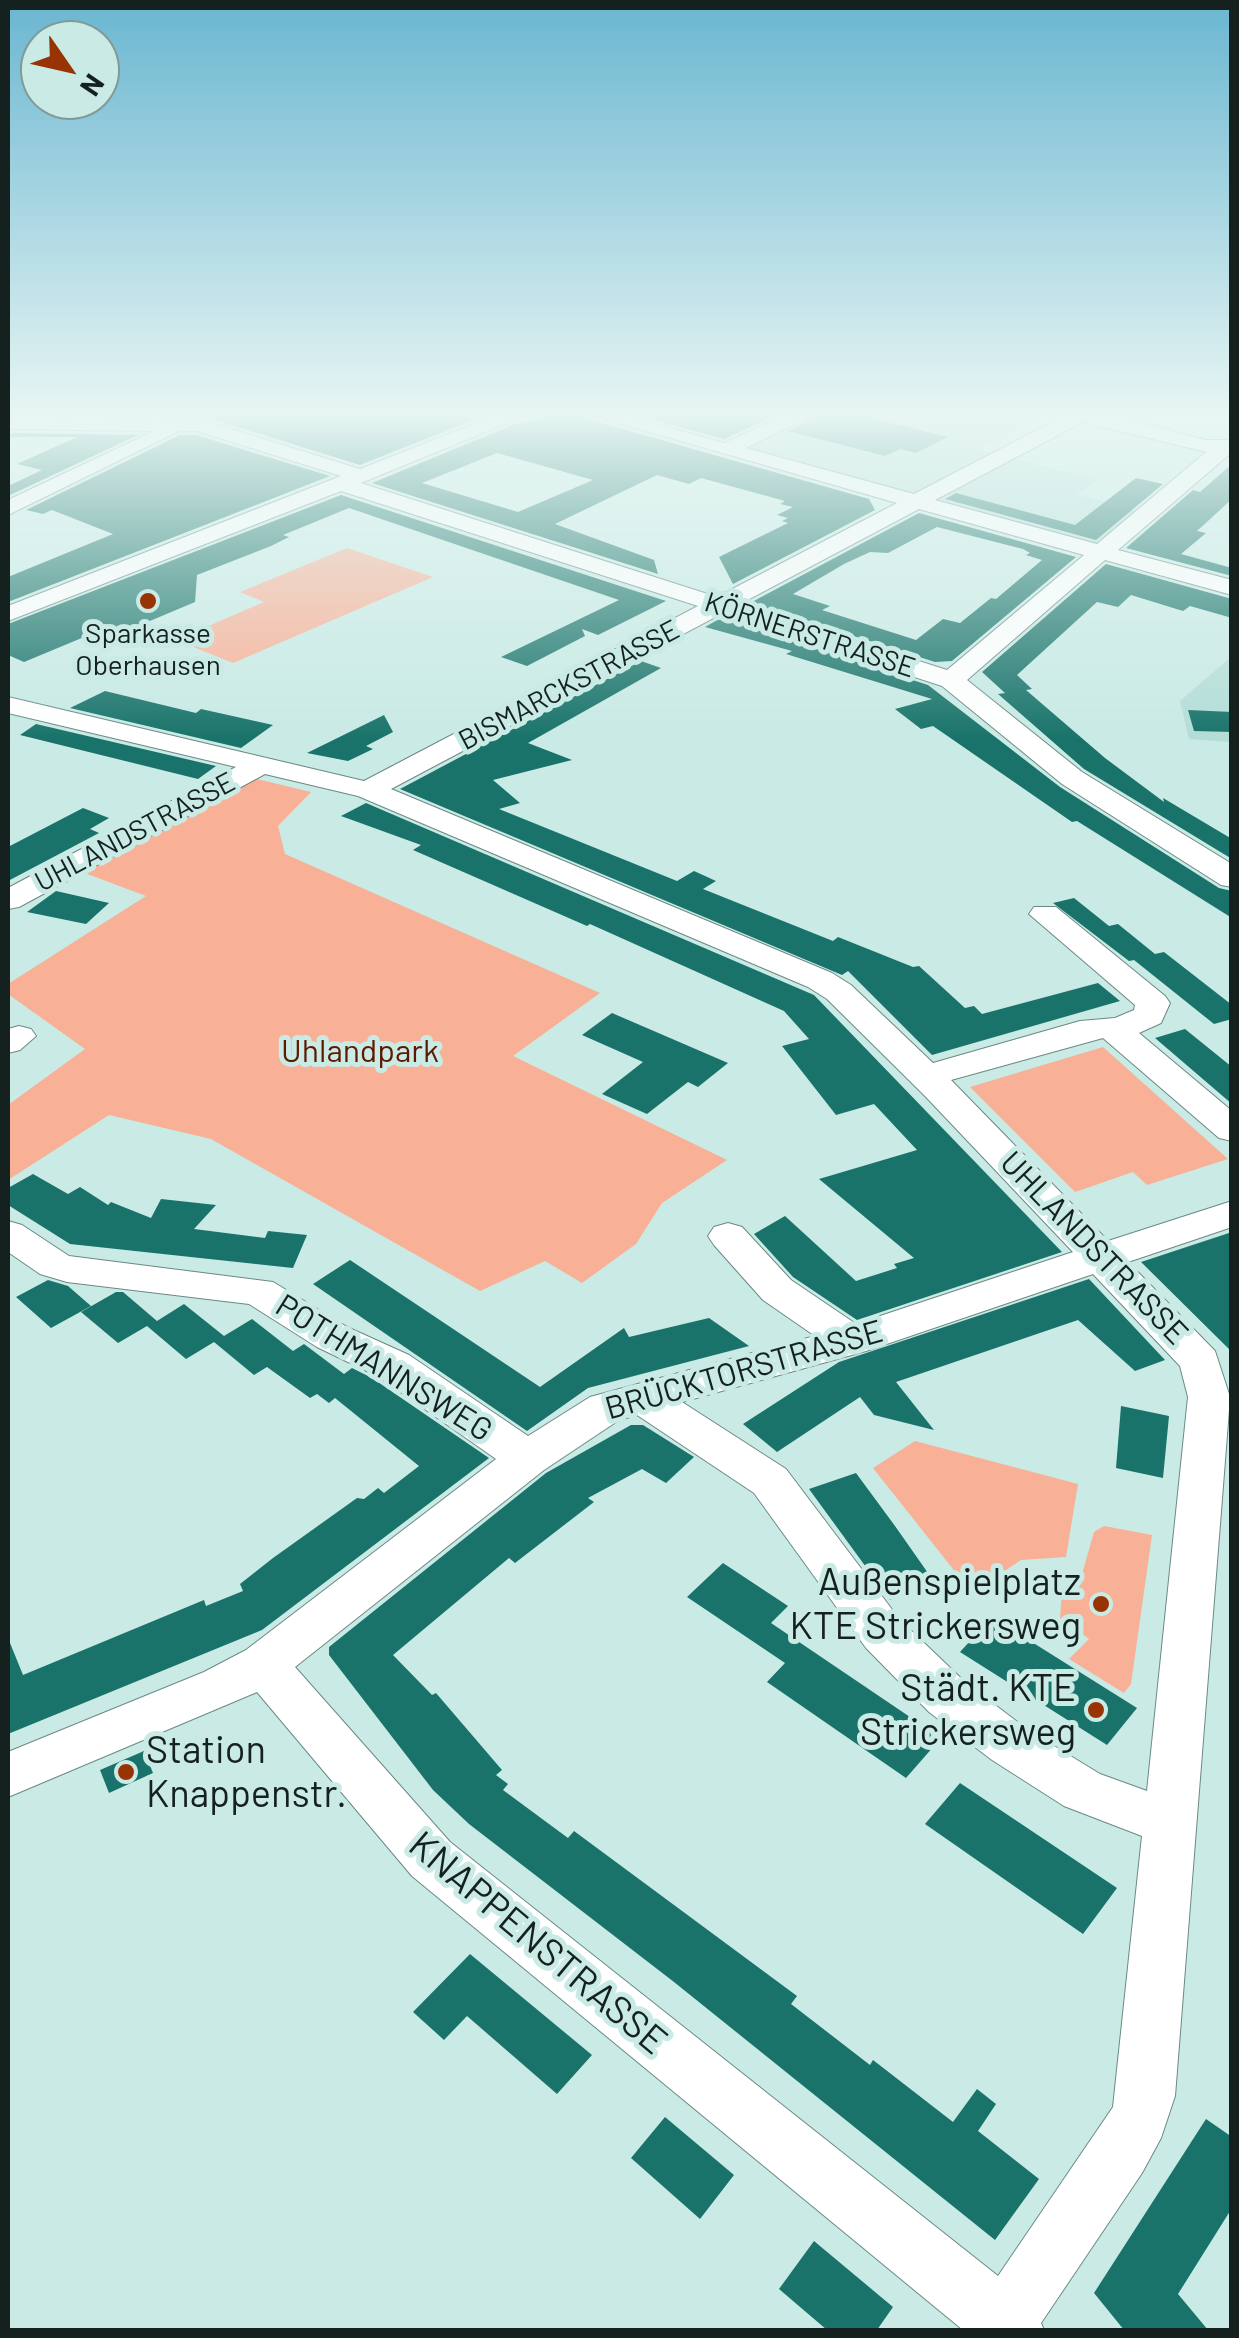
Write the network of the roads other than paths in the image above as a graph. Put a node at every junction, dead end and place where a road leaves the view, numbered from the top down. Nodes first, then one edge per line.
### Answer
1 (249, 520) edge
2 (470, 520) edge
3 (841, 520) edge
4 (882, 520) edge
5 (983, 520) edge
6 (1139, 520) edge
7 (1100, 552) junction
8 (1232, 588) edge
9 (692, 596) junction
10 (719, 606) junction
11 (8, 614) edge
12 (952, 680) junction
13 (16, 713) edge
14 (263, 764) junction
15 (351, 785) junction
16 (1232, 878) edge
17 (8, 900) edge
18 (1045, 914) dead end
19 (1117, 1030) junction
20 (924, 1077) junction
21 (1232, 1130) edge
22 (1232, 1214) edge
23 (8, 1234) edge
24 (728, 1236) dead end
25 (1102, 1258) junction
26 (850, 1341) junction
27 (642, 1398) junction
28 (528, 1458) junction
29 (264, 1664) junction
30 (8, 1775) edge
31 (1170, 1822) junction
32 (1008, 2326) edge

1 - 11 street
2 - 9 street, KÖRNERSTRASSE
3 - 9 street, BISMARCKSTRASSE
4 - 10 street, BISMARCKSTRASSE
5 - 7 street
6 - 7 street
7 - 8 street
7 - 12 street
9 - 10 street, KÖRNERSTRASSE
9 - 15 street, BISMARCKSTRASSE
10 - 12 street, KÖRNERSTRASSE
10 - 15 street, BISMARCKSTRASSE
12 - 16 street, KÖRNERSTRASSE
13 - 14 street, UHLANDSTRASSE
14 - 15 street, UHLANDSTRASSE
14 - 17 street, UHLANDSTRASSE
15 - 20 street, UHLANDSTRASSE
18 - 19 street
19 - 20 street
19 - 21 street
20 - 25 street, UHLANDSTRASSE
22 - 25 street, BRÜCKTORSTRASSE
23 - 28 street, POTHMANNSWEG
24 - 26 street
25 - 26 street, BRÜCKTORSTRASSE
25 - 31 street, UHLANDSTRASSE
26 - 27 street, BRÜCKTORSTRASSE
27 - 28 street, BRÜCKTORSTRASSE
27 - 31 street
28 - 29 street, BRÜCKTORSTRASSE
29 - 30 street
29 - 32 street, KNAPPENSTRASSE
31 - 32 street, UHLANDSTRASSE

